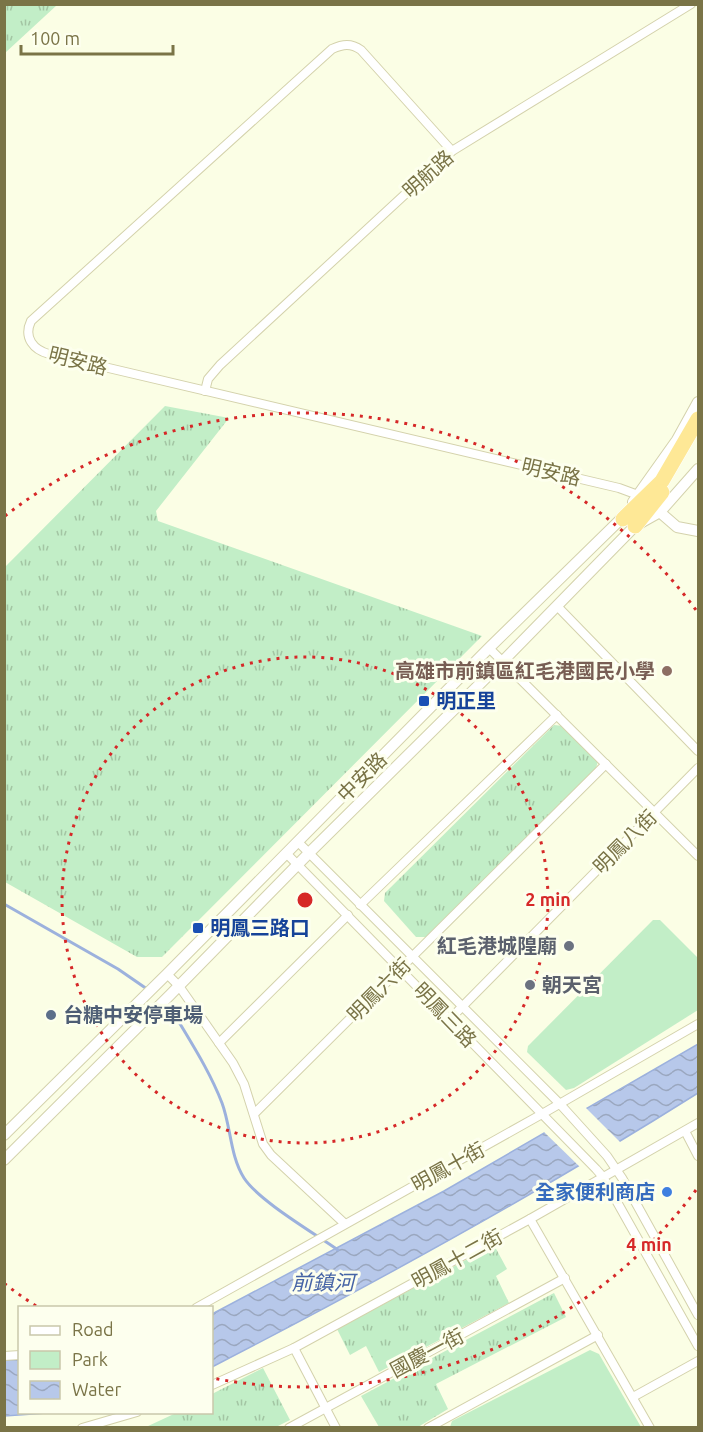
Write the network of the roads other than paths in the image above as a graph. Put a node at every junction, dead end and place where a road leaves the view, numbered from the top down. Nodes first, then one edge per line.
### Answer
1 (691, 4) edge
2 (452, 151) junction
3 (205, 391) junction
4 (699, 402) edge
5 (699, 419) edge
6 (699, 434) edge
7 (699, 470) edge
8 (665, 483) junction
9 (648, 503) junction
10 (629, 522) junction
11 (699, 531) edge
12 (557, 606) junction
13 (489, 648) junction
14 (503, 662) junction
15 (557, 715) junction
16 (699, 751) edge
17 (606, 764) junction
18 (699, 768) edge
19 (655, 812) junction
20 (298, 842) junction
21 (286, 853) junction
22 (309, 853) junction
23 (699, 856) edge
24 (297, 865) junction
25 (360, 905) junction
26 (348, 915) junction
27 (412, 957) junction
28 (401, 969) junction
29 (167, 974) junction
30 (179, 986) junction
31 (462, 1006) junction
32 (450, 1019) junction
33 (699, 1024) edge
34 (219, 1043) junction
35 (559, 1104) junction
36 (254, 1114) junction
37 (542, 1114) junction
38 (699, 1123) edge
39 (685, 1131) junction
40 (4, 1135) edge
41 (699, 1156) edge
42 (4, 1160) edge
43 (617, 1169) junction
44 (603, 1177) junction
45 (530, 1219) junction
46 (344, 1223) junction
47 (565, 1278) junction
48 (199, 1306) edge
49 (699, 1315) edge
50 (598, 1335) junction
51 (699, 1346) edge
52 (294, 1348) junction
53 (699, 1361) edge
54 (213, 1385) edge
55 (633, 1397) junction
56 (326, 1408) junction
57 (133, 1414) edge
58 (439, 1425) edge
59 (82, 1428) edge
60 (289, 1428) edge
61 (336, 1428) edge
62 (428, 1428) edge
63 (650, 1428) edge

1 - 2 street, 明航路
2 - 3 street, 明航路
2 - 3 street, 明安路
3 - 9 street, 明安路
4 - 9 street, 中安路
5 - 8 highway
6 - 8 highway
7 - 9 street, 中安路
8 - 9 highway
9 - 10 highway
9 - 10 street, 中安路
9 - 11 street
10 - 12 street, 中安路
10 - 13 street, 中安路
12 - 14 street, 中安路
12 - 16 street
13 - 14 street
13 - 20 street, 中安路
14 - 15 street
14 - 22 street, 中安路
15 - 17 street
15 - 25 street
17 - 19 street
17 - 27 street, 明鳳六街
18 - 19 street, 明鳳八街
19 - 23 street
19 - 31 street, 明鳳八街
20 - 21 street, 中安路
20 - 22 street, 明鳳三路
21 - 24 street, 明鳳三路
21 - 29 street, 中安路
22 - 24 street, 中安路
22 - 25 street, 明鳳三路
24 - 26 street, 明鳳三路
24 - 30 street, 中安路
25 - 27 street, 明鳳三路
26 - 28 street, 明鳳三路
26 - 34 street
27 - 28 street, 明鳳六街
27 - 31 street, 明鳳三路
28 - 32 street, 明鳳三路
28 - 36 street, 明鳳六街
29 - 30 street
29 - 40 street, 中安路
30 - 34 street
30 - 42 street, 中安路
31 - 32 street, 明鳳八街
31 - 35 street, 明鳳三路
32 - 37 street, 明鳳三路
33 - 35 street, 明鳳十街
34 - 36 street
35 - 37 street, 明鳳十街
35 - 43 street, 明鳳三路
36 - 46 street
37 - 44 street, 明鳳三路
37 - 46 street, 明鳳十街
38 - 39 street, 明鳳十二街
39 - 41 street
39 - 43 street, 明鳳十二街
43 - 44 street, 明鳳十二街
43 - 49 street
44 - 45 street, 明鳳十二街
44 - 51 street
45 - 47 street
45 - 52 street, 明鳳十二街
46 - 48 street, 明鳳十街
47 - 50 street
47 - 56 street, 國慶一街
50 - 55 street
50 - 58 street
52 - 54 street, 明鳳十二街
52 - 56 street
53 - 55 street
55 - 63 street
56 - 60 street, 國慶一街
56 - 61 street
57 - 59 street
58 - 62 street

